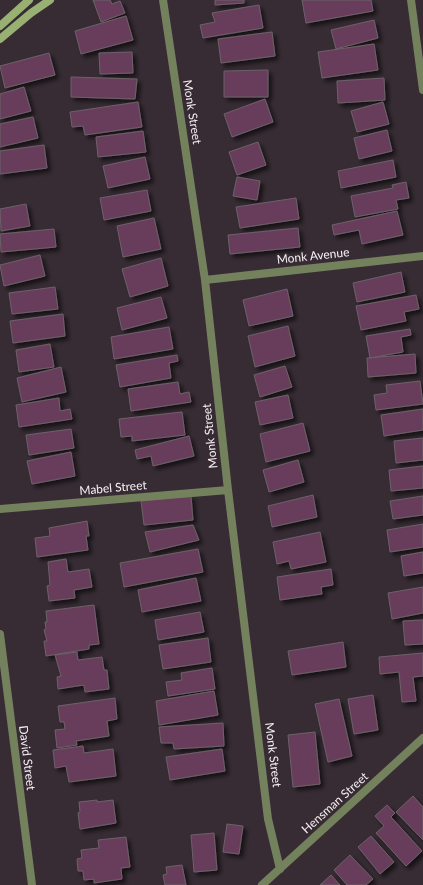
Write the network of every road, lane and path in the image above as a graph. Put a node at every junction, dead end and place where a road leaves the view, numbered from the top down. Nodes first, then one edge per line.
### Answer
1 (29, 0) edge
2 (50, 0) edge
3 (163, 0) edge
4 (411, 0) edge
5 (0, 26) edge
6 (0, 39) edge
7 (423, 90) edge
8 (423, 256) edge
9 (205, 280) junction
10 (228, 490) junction
11 (0, 509) edge
12 (0, 634) edge
13 (2, 678) edge
14 (423, 738) edge
15 (280, 869) junction
16 (32, 885) edge
17 (262, 885) edge

1 - 5 main road
2 - 6 main road
3 - 9 street, Monk Street
4 - 7 street
8 - 9 street, Monk Avenue
9 - 10 street, Monk Street
10 - 11 street, Mabel Street
10 - 15 street, Monk Street
12 - 13 street, David Street
13 - 16 street, David Street
14 - 15 street, Hensman Street
15 - 17 street, Hensman Street

